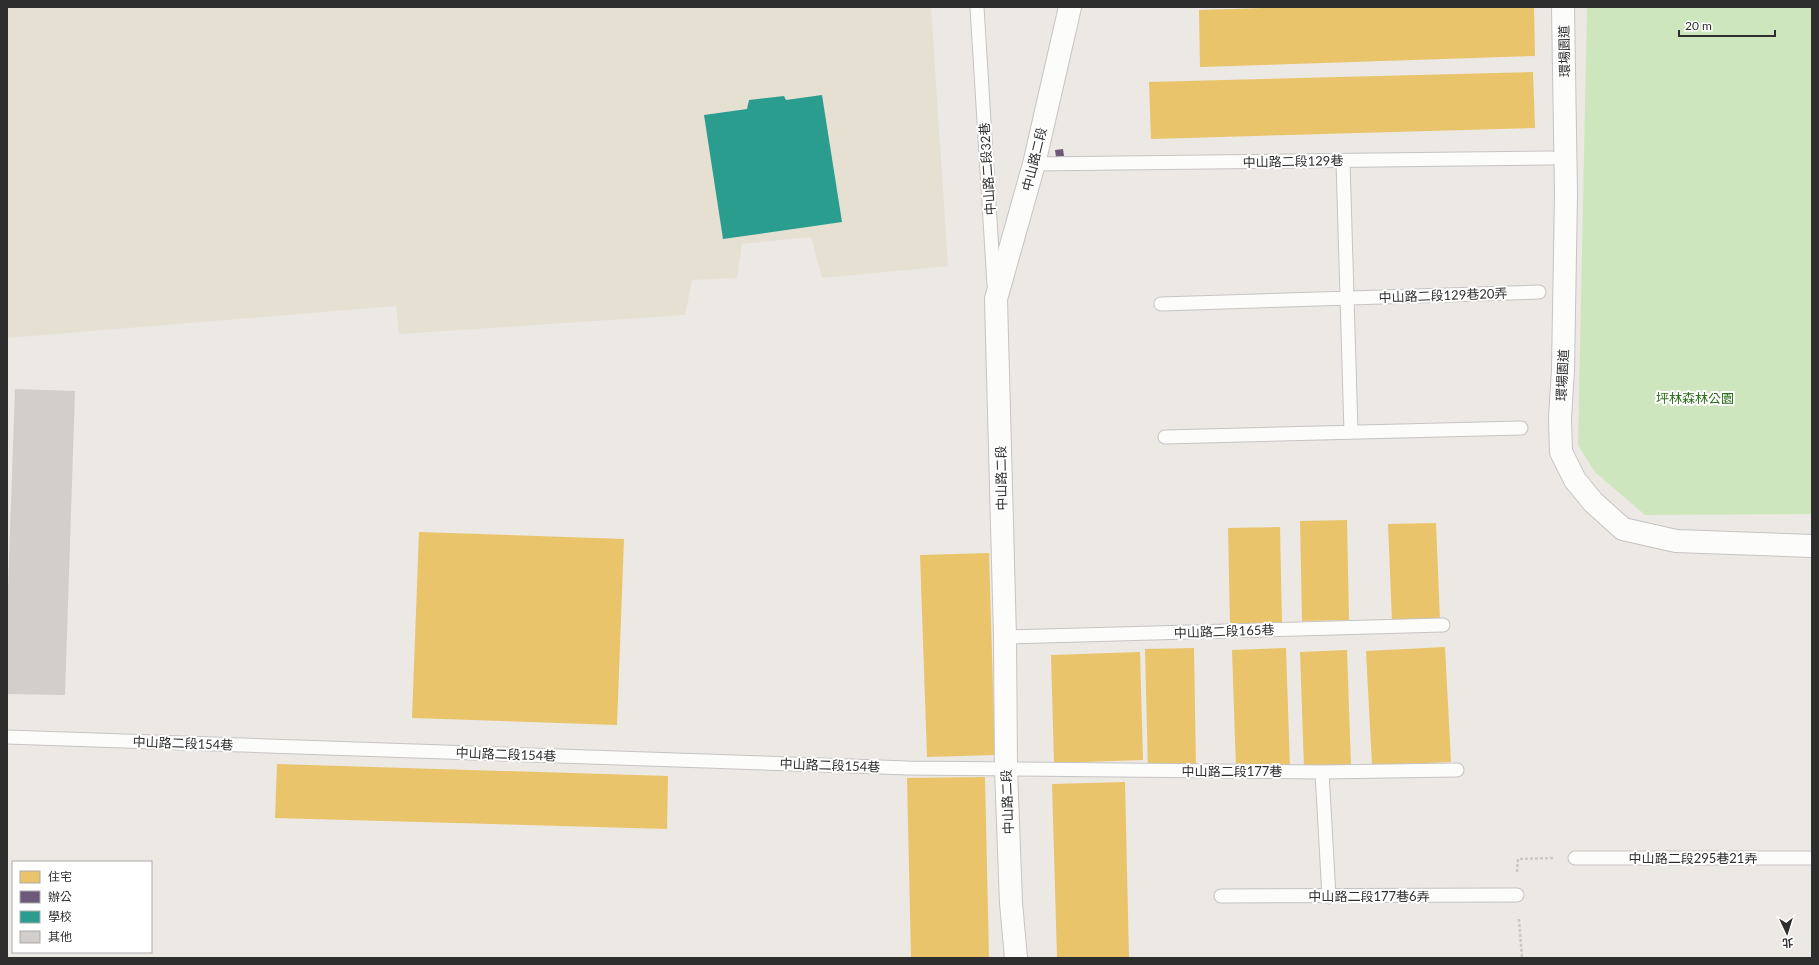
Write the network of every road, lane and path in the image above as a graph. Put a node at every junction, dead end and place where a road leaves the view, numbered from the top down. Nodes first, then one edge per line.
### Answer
1 (977, 7) edge
2 (1070, 7) edge
3 (1563, 7) edge
4 (1552, 158) dead end
5 (1343, 161) junction
6 (1034, 164) junction
7 (1539, 292) dead end
8 (1348, 298) junction
9 (1161, 304) dead end
10 (997, 331) junction
11 (1521, 428) dead end
12 (1351, 432) junction
13 (1165, 437) dead end
14 (1812, 546) edge
15 (1443, 625) dead end
16 (1005, 637) junction
17 (7, 737) edge
18 (1006, 769) junction
19 (1458, 770) dead end
20 (1322, 772) junction
21 (1575, 858) dead end
22 (1812, 858) edge
23 (1517, 895) dead end
24 (1221, 896) dead end
25 (1329, 897) junction
26 (1016, 958) edge

1 - 10 lane, 中山路二段32巷
2 - 6 main road, 中山路二段
3 - 14 main road, 環場園道
4 - 5 lane, 中山路二段129巷
5 - 6 lane, 中山路二段129巷
5 - 8 lane
6 - 10 main road, 中山路二段
7 - 8 lane, 中山路二段129巷20弄
8 - 9 lane, 中山路二段129巷20弄
8 - 12 lane
10 - 16 main road, 中山路二段
11 - 12 lane
12 - 13 lane
15 - 16 lane, 中山路二段165巷
16 - 18 main road, 中山路二段
17 - 18 lane, 中山路二段154巷
18 - 20 lane, 中山路二段177巷
18 - 26 main road, 中山路二段
19 - 20 lane, 中山路二段177巷
20 - 25 lane
21 - 22 lane, 中山路二段295巷21弄
23 - 25 lane, 中山路二段177巷6弄
24 - 25 lane, 中山路二段177巷6弄

